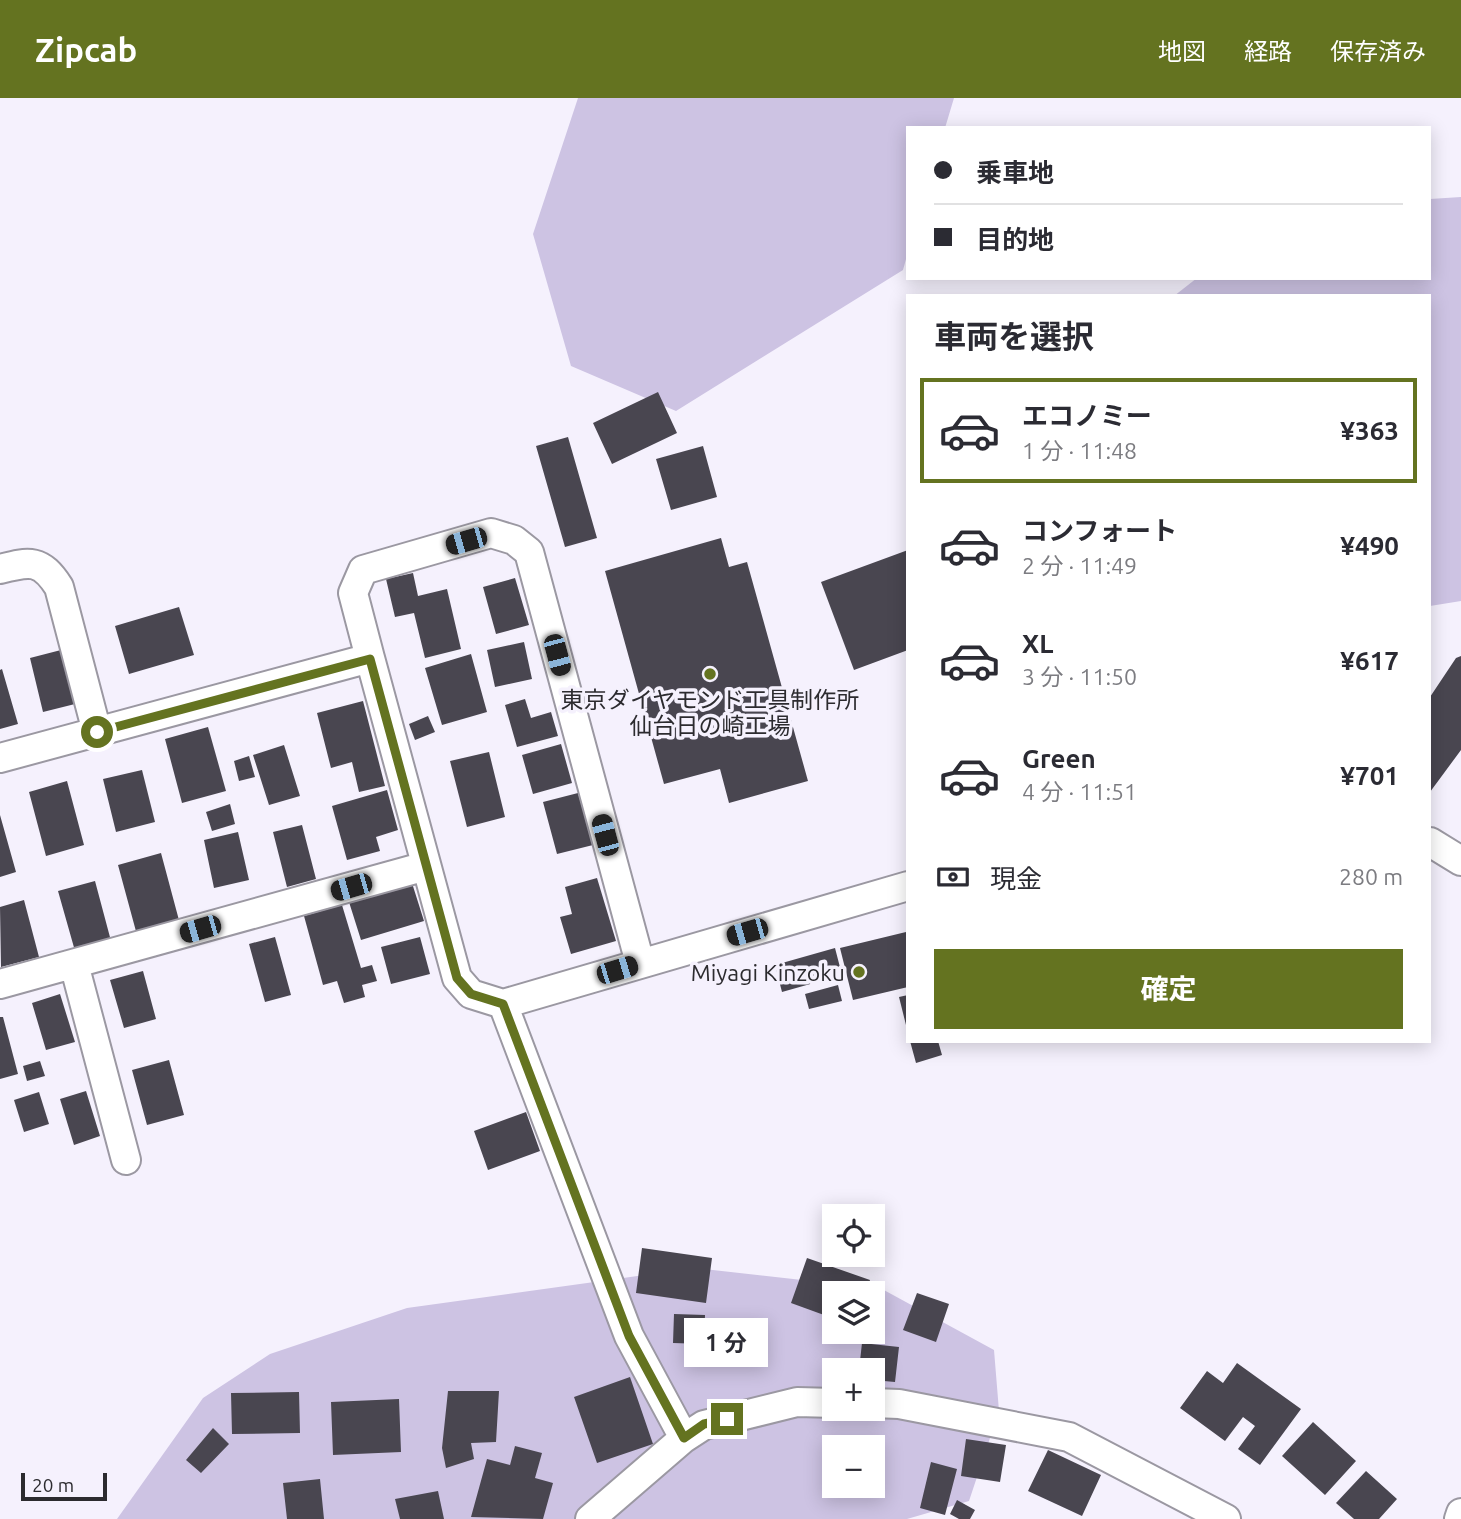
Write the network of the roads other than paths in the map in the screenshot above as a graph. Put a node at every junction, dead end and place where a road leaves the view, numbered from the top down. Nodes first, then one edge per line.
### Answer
1 (0, 569) edge
2 (370, 659) junction
3 (97, 732) junction
4 (0, 758) edge
5 (1431, 843) edge
6 (1461, 861) edge
7 (426, 866) junction
8 (906, 887) edge
9 (74, 964) junction
10 (640, 964) junction
11 (0, 984) edge
12 (503, 1004) junction
13 (126, 1160) dead end
14 (822, 1403) edge
15 (885, 1403) edge
16 (684, 1438) junction
17 (1461, 1513) edge
18 (590, 1519) edge
19 (1226, 1519) edge
20 (1459, 1519) edge

1 - 3 street
2 - 3 street
2 - 7 street
2 - 10 street
3 - 4 street
5 - 6 street
7 - 9 street
7 - 12 street
8 - 10 street
9 - 11 street
9 - 13 street
10 - 12 street
12 - 16 street
14 - 16 street
15 - 19 street
16 - 18 street
17 - 20 street

